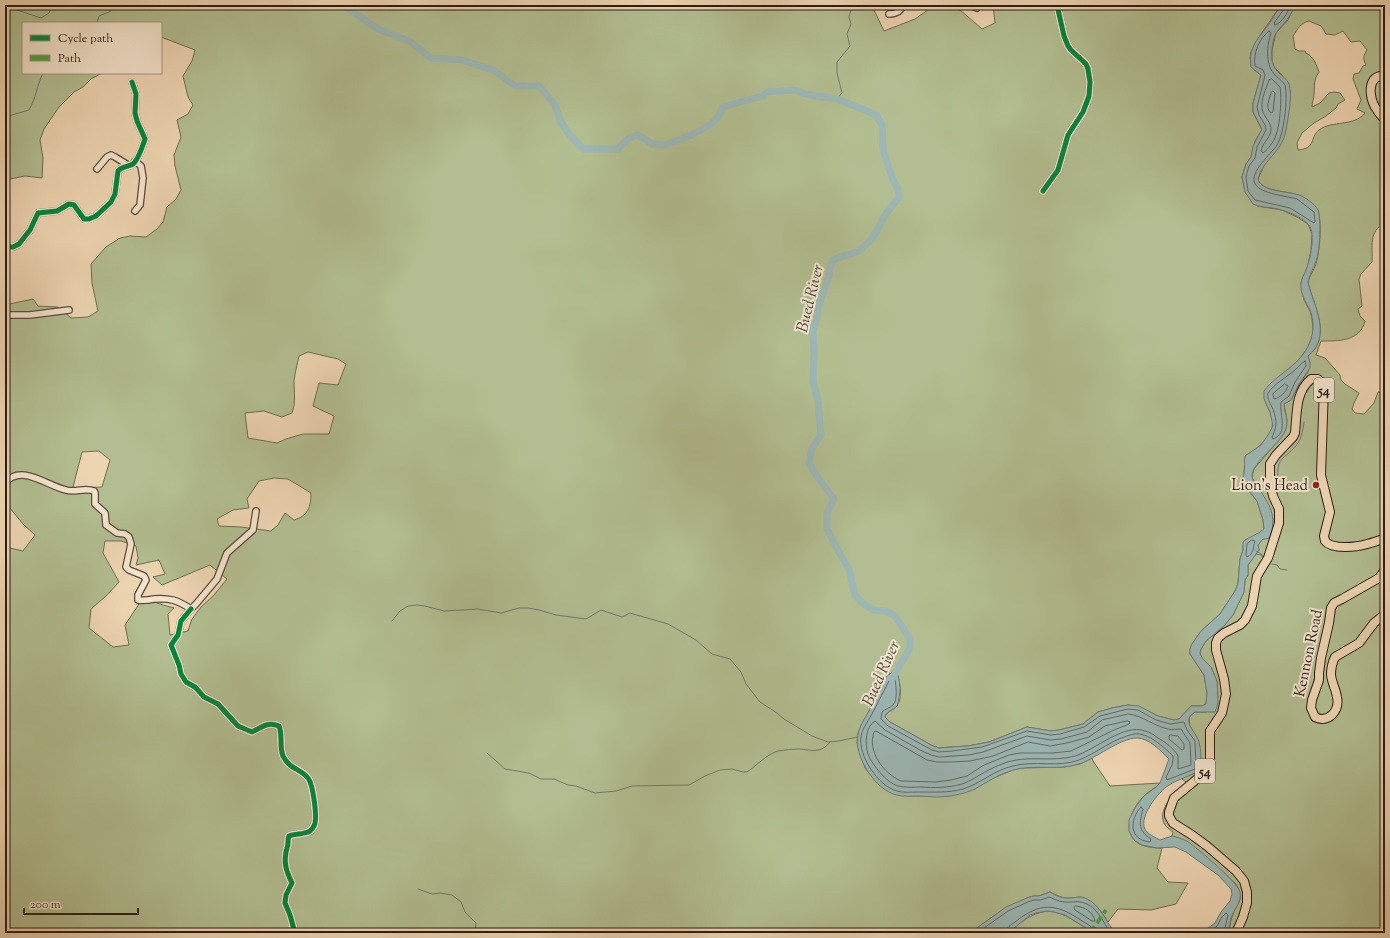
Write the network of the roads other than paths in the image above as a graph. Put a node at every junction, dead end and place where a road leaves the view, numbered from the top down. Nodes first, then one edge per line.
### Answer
1 (903, 5) edge
2 (970, 5) edge
3 (1057, 5) edge
4 (977, 6) edge
5 (889, 14) dead end
6 (1385, 76) edge
7 (132, 82) dead end
8 (1385, 120) edge
9 (135, 162) junction
10 (128, 165) junction
11 (97, 169) dead end
12 (1043, 191) dead end
13 (136, 211) dead end
14 (5, 247) edge
15 (69, 310) dead end
16 (5, 314) edge
17 (5, 483) edge
18 (256, 511) dead end
19 (1385, 539) edge
20 (1385, 570) edge
21 (191, 609) junction
22 (1385, 614) edge
23 (295, 933) edge
24 (1236, 933) edge

1 - 5 street
2 - 4 street
3 - 12 street
6 - 8 highway
7 - 9 street
9 - 10 street
9 - 13 street
10 - 11 street
10 - 14 street
15 - 16 street
17 - 21 street
18 - 21 street
19 - 24 highway, 54
20 - 22 highway, Kennon Road
21 - 23 street

